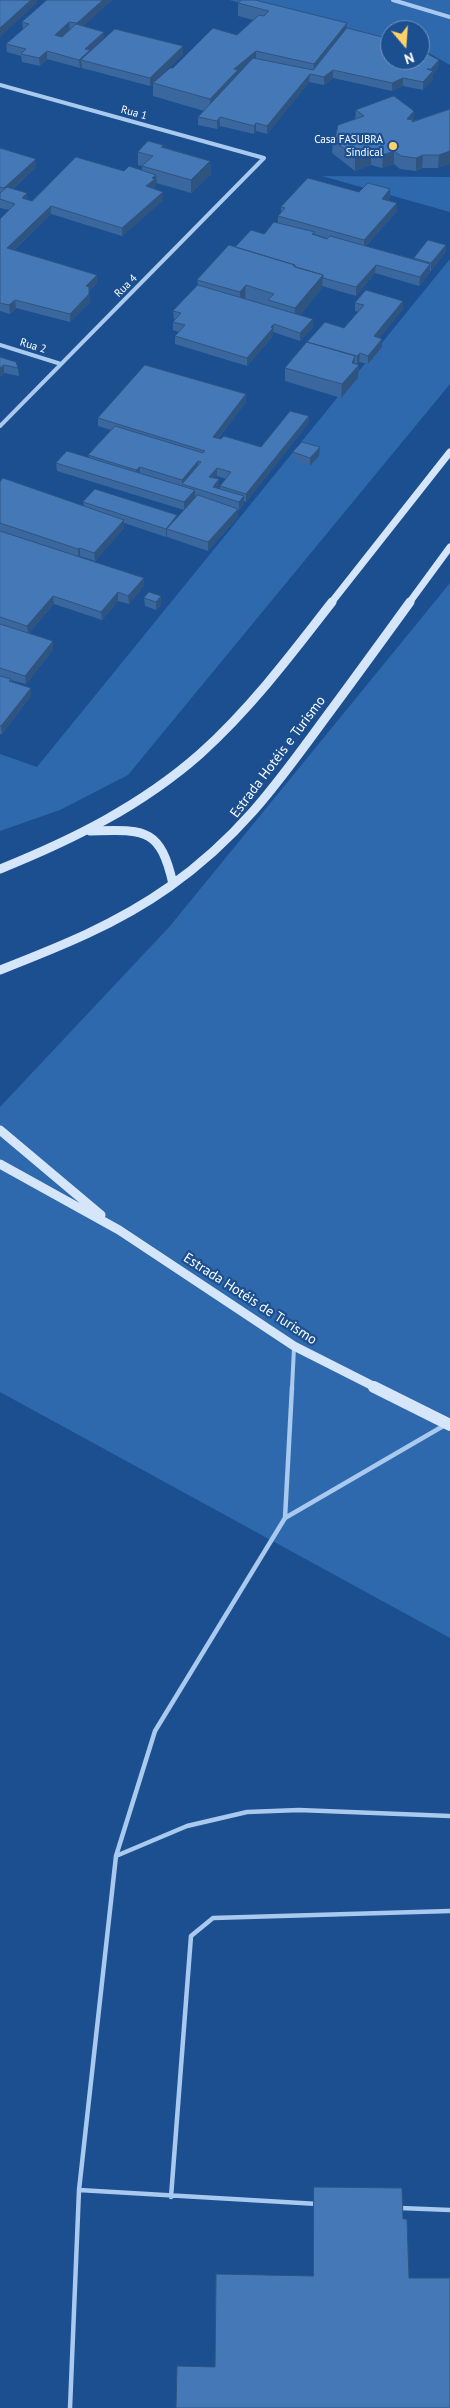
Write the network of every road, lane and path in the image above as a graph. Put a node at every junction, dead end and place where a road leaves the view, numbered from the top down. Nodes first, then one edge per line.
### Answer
1 (393, 0) edge
2 (450, 17) edge
3 (0, 85) edge
4 (264, 158) joint
5 (0, 345) edge
6 (61, 364) junction
7 (0, 426) edge
8 (450, 452) edge
9 (450, 548) edge
10 (88, 831) junction
11 (0, 869) edge
12 (173, 884) junction
13 (0, 970) edge
14 (0, 1130) edge
15 (0, 1164) edge
16 (119, 1230) junction
17 (294, 1346) junction
18 (449, 1424) edge
19 (285, 1518) junction
20 (450, 1816) edge
21 (116, 1856) junction
22 (450, 1911) edge
23 (79, 2190) junction
24 (172, 2197) junction
25 (326, 2205) edge
26 (393, 2208) edge
27 (450, 2210) edge
28 (70, 2408) edge

1 - 2 street
3 - 4 street, Rua 1
4 - 6 street, Rua 4
5 - 6 street, Rua 2
6 - 7 street, Rua 4
8 - 10 main road
9 - 12 main road, Estrada Hotéis e Turismo
10 - 11 main road
10 - 12 main road
12 - 13 main road, Estrada Hotéis e Turismo
14 - 16 main road, Estrada Hotéis de Turismo
15 - 16 main road, Estrada Hotéis de Turismo
16 - 17 main road, Estrada Hotéis de Turismo
17 - 18 main road, Estrada Hotéis de Turismo
17 - 19 lane
18 - 19 lane
19 - 21 lane
20 - 21 lane
21 - 23 lane
22 - 24 lane
23 - 24 lane
23 - 28 lane
24 - 25 lane
26 - 27 lane

